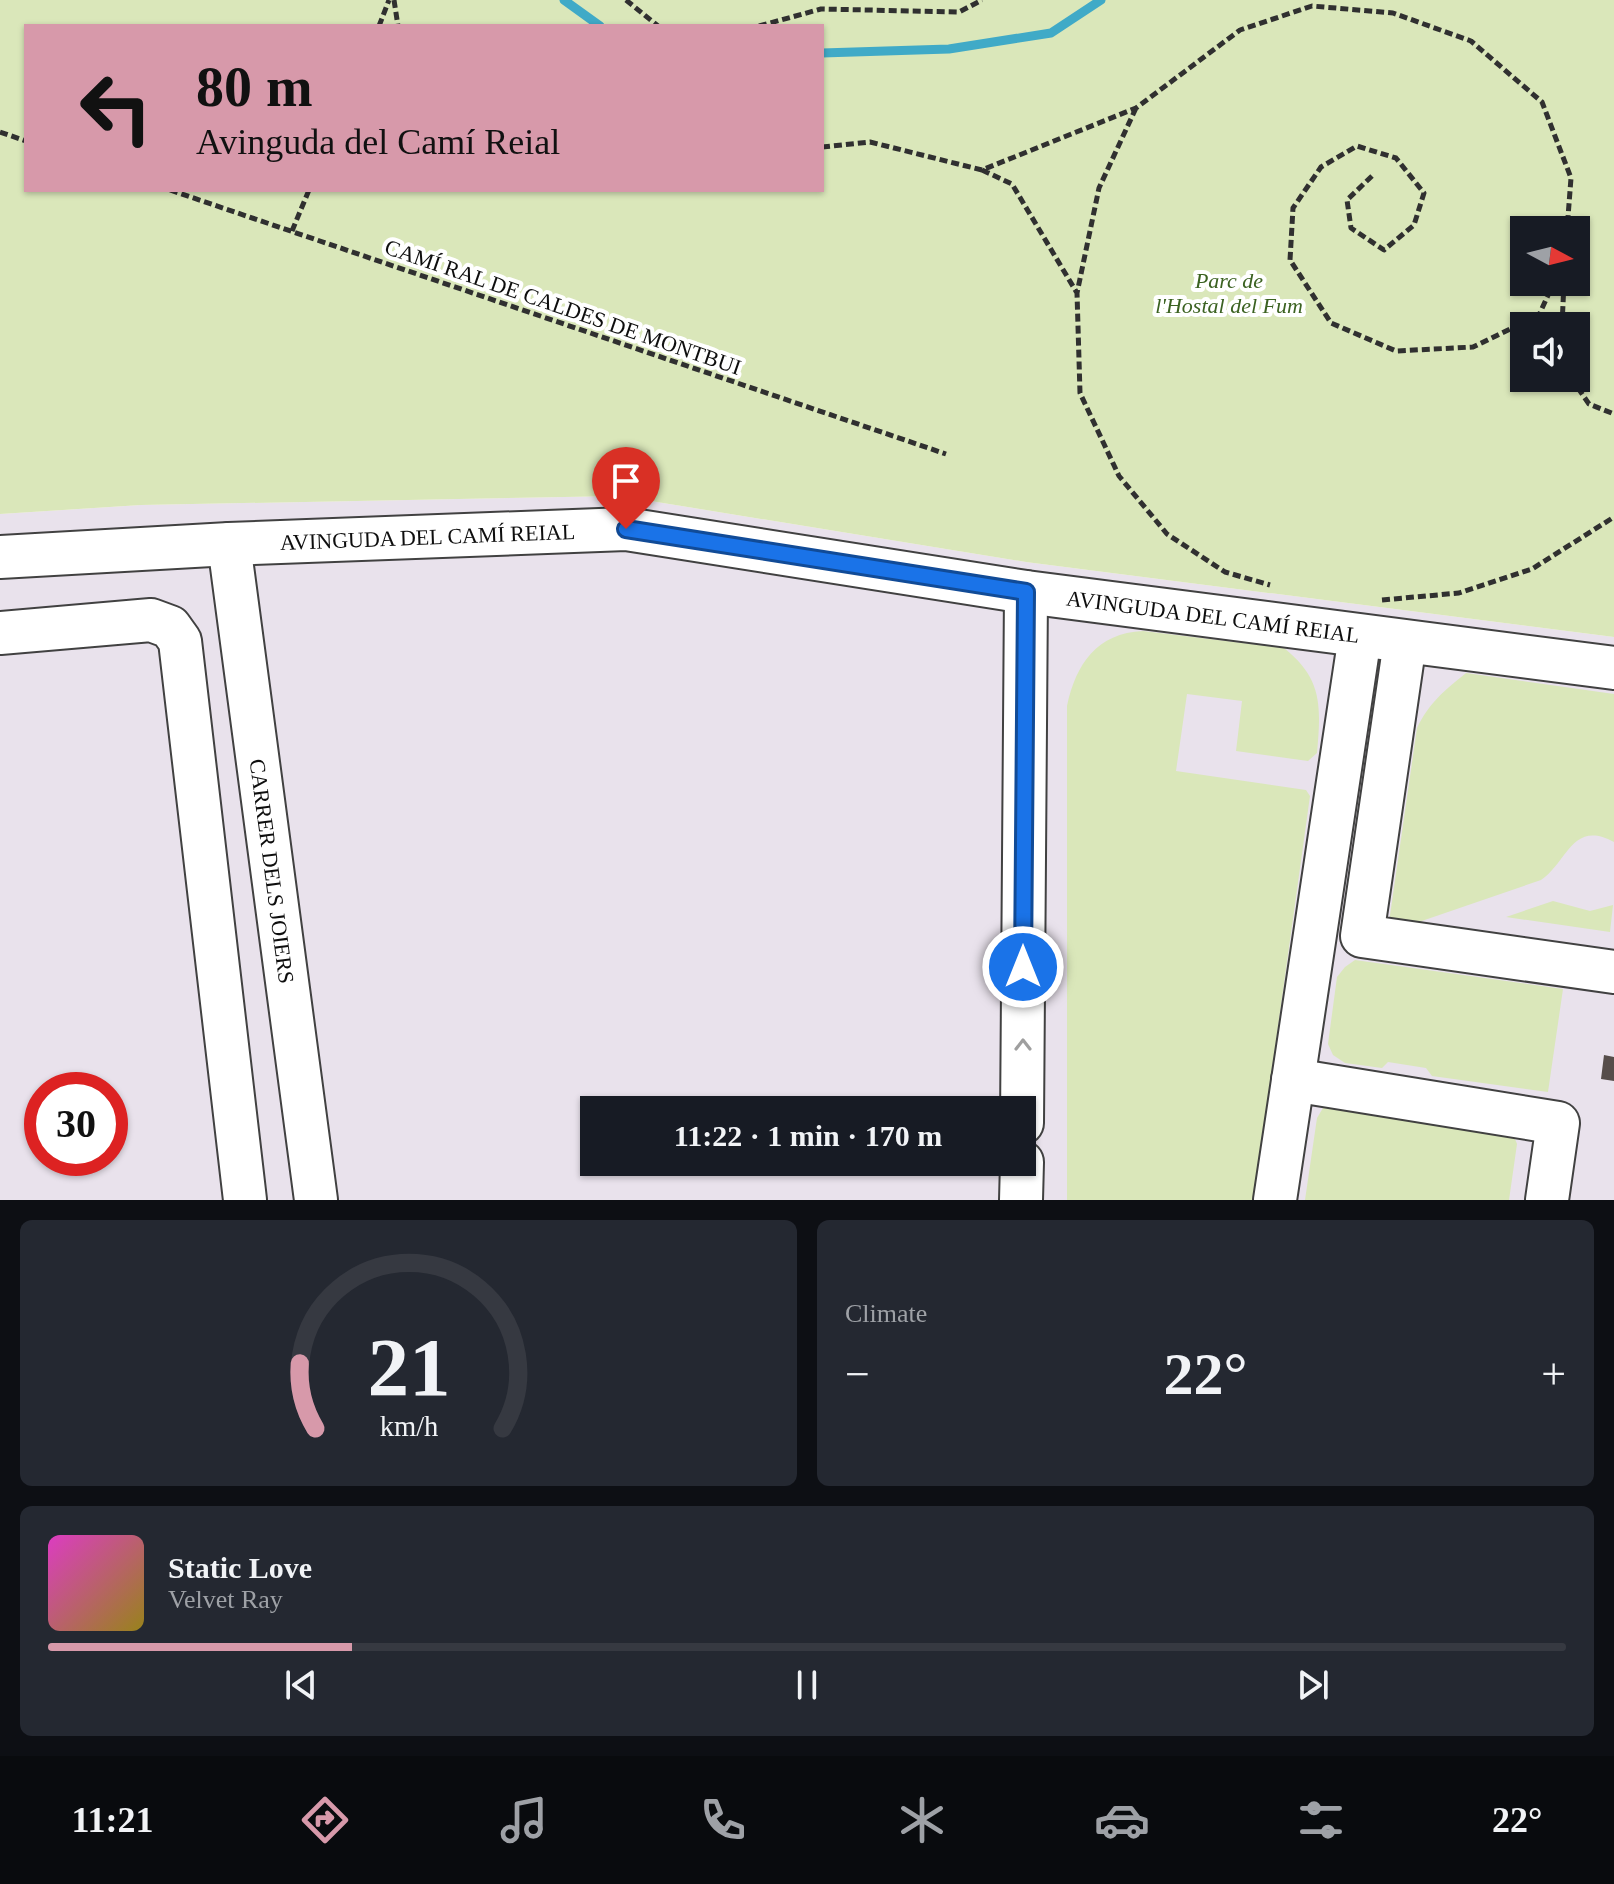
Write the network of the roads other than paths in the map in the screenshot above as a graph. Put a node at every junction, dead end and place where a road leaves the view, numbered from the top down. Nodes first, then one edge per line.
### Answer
1 (229, 544) junction
2 (0, 557) edge
3 (1026, 592) junction
4 (1364, 618) junction
5 (0, 633) edge
6 (1405, 642) junction
7 (1614, 668) edge
8 (1614, 972) edge
9 (1293, 1080) junction
10 (1022, 1096) edge
11 (1022, 1176) edge
12 (245, 1200) edge
13 (316, 1200) edge
14 (1021, 1200) edge
15 (1275, 1200) edge
16 (1547, 1200) edge

1 - 2 street, AVINGUDA DEL CAMÍ REIAL
1 - 3 street, AVINGUDA DEL CAMÍ REIAL
1 - 13 street, CARRER DELS JOIERS
3 - 4 street, AVINGUDA DEL CAMÍ REIAL
10 -> 3 street
4 - 6 street, AVINGUDA DEL CAMÍ REIAL
4 - 9 street
5 - 12 street
6 - 7 street, AVINGUDA DEL CAMÍ REIAL
6 - 8 street
9 - 15 street
9 - 16 street
11 - 14 street

